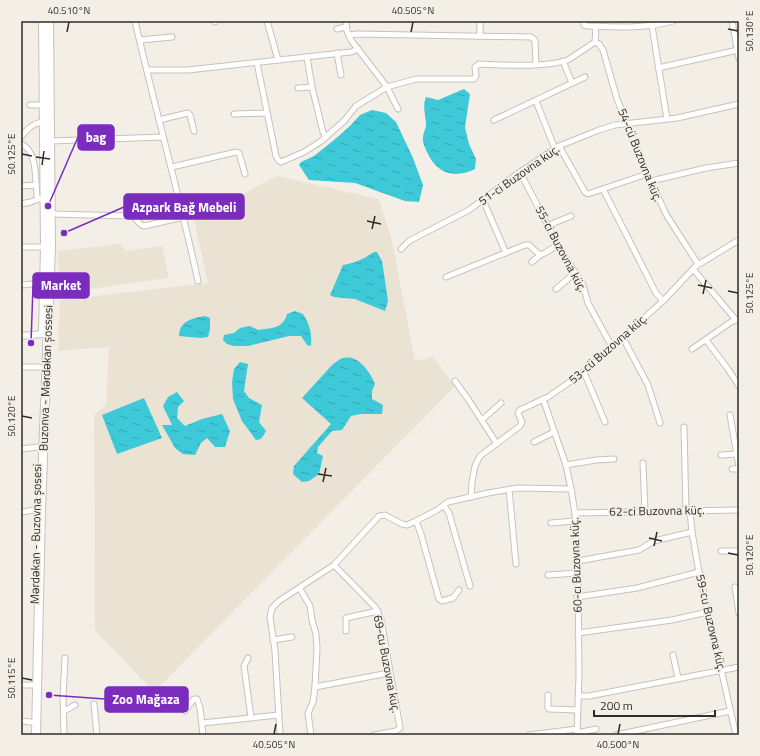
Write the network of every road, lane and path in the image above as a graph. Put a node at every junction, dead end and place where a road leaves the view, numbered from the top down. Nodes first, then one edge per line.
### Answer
1 (43, 21) edge
2 (49, 21) edge
3 (136, 21) edge
4 (267, 21) edge
5 (480, 21) edge
6 (584, 21) edge
7 (673, 21) edge
8 (346, 24) edge
9 (616, 24) edge
10 (735, 25) edge
11 (596, 26) junction
12 (652, 26) junction
13 (337, 29) dead end
14 (349, 35) junction
15 (480, 36) junction
16 (172, 37) dead end
17 (140, 40) junction
18 (595, 42) junction
19 (358, 49) junction
20 (738, 50) junction
21 (337, 53) junction
22 (307, 57) junction
23 (739, 58) edge
24 (278, 60) junction
25 (563, 61) junction
26 (257, 63) junction
27 (536, 64) junction
28 (658, 68) junction
29 (147, 70) junction
30 (341, 75) dead end
31 (584, 77) dead end
32 (572, 83) junction
33 (312, 86) junction
34 (387, 87) junction
35 (298, 88) dead end
36 (536, 101) junction
37 (739, 104) edge
38 (30, 105) dead end
39 (44, 105) junction
40 (398, 109) dead end
41 (267, 112) junction
42 (234, 114) dead end
43 (667, 119) junction
44 (159, 120) junction
45 (494, 120) dead end
46 (44, 122) junction
47 (627, 124) junction
48 (194, 131) dead end
49 (21, 137) edge
50 (163, 137) junction
51 (326, 137) junction
52 (50, 141) junction
53 (21, 144) edge
54 (557, 147) junction
55 (739, 163) edge
56 (172, 167) junction
57 (520, 172) junction
58 (245, 174) dead end
59 (647, 174) junction
60 (651, 182) junction
61 (36, 185) junction
62 (21, 186) edge
63 (603, 189) junction
64 (42, 199) junction
65 (483, 200) junction
66 (21, 204) edge
67 (51, 214) junction
68 (571, 216) dead end
69 (184, 217) junction
70 (549, 225) junction
71 (739, 240) edge
72 (558, 245) junction
73 (21, 246) edge
74 (45, 246) junction
75 (401, 249) dead end
76 (506, 253) junction
77 (540, 255) junction
78 (532, 262) dead end
79 (698, 264) junction
80 (693, 269) junction
81 (575, 273) junction
82 (446, 277) dead end
83 (198, 281) dead end
84 (44, 283) junction
85 (21, 285) edge
86 (556, 288) dead end
87 (663, 301) junction
88 (737, 319) edge
89 (43, 334) junction
90 (21, 336) edge
91 (623, 338) junction
92 (706, 340) junction
93 (613, 347) junction
94 (692, 349) dead end
95 (21, 367) edge
96 (41, 367) junction
97 (584, 372) junction
98 (455, 381) dead end
99 (739, 386) edge
100 (543, 399) junction
101 (501, 403) dead end
102 (730, 415) dead end
103 (482, 420) junction
104 (605, 422) dead end
105 (660, 423) dead end
106 (684, 427) dead end
107 (554, 432) junction
108 (534, 442) dead end
109 (497, 444) junction
110 (38, 447) junction
111 (21, 449) edge
112 (736, 454) junction
113 (721, 455) dead end
114 (614, 459) dead end
115 (643, 463) dead end
116 (566, 465) junction
117 (732, 469) dead end
118 (509, 489) junction
119 (571, 489) junction
120 (471, 497) junction
121 (444, 506) junction
122 (36, 510) junction
123 (739, 510) edge
124 (645, 511) junction
125 (688, 511) junction
126 (21, 512) edge
127 (575, 513) junction
128 (416, 521) junction
129 (575, 521) junction
130 (551, 523) dead end
131 (692, 532) junction
132 (721, 551) dead end
133 (739, 551) edge
134 (578, 561) junction
135 (516, 564) dead end
136 (334, 565) junction
137 (699, 572) junction
138 (578, 573) junction
139 (548, 576) dead end
140 (470, 586) dead end
141 (735, 586) dead end
142 (300, 589) junction
143 (459, 590) dead end
144 (577, 597) junction
145 (378, 611) junction
146 (708, 612) junction
147 (739, 613) edge
148 (346, 630) dead end
149 (578, 633) junction
150 (292, 637) dead end
151 (273, 640) junction
152 (673, 655) dead end
153 (65, 658) dead end
154 (248, 658) dead end
155 (739, 666) edge
156 (721, 670) junction
157 (389, 674) junction
158 (678, 678) junction
159 (21, 685) edge
160 (32, 685) junction
161 (315, 687) junction
162 (548, 695) dead end
163 (578, 696) junction
164 (94, 704) dead end
165 (75, 705) dead end
166 (578, 710) junction
167 (64, 711) junction
168 (185, 711) dead end
169 (730, 711) junction
170 (279, 715) junction
171 (251, 718) junction
172 (21, 721) edge
173 (31, 722) junction
174 (202, 723) junction
175 (596, 729) dead end
176 (577, 732) edge
177 (381, 734) edge
178 (31, 735) edge
179 (36, 735) edge
180 (64, 735) edge
181 (97, 735) edge
182 (203, 735) edge
183 (280, 735) edge
184 (311, 735) edge
185 (374, 735) edge
186 (529, 735) edge
187 (616, 735) edge
188 (736, 735) edge

1 - 39 main road, Mərdəkan - Buzovna şosesi
2 - 52 main road, Buzonva - Mərdəkan şossesi
3 - 17 street
4 - 24 street
5 - 15 street
6 - 11 street
7 - 12 street
8 - 13 street
8 - 14 street
9 - 11 street
9 - 12 street
10 - 20 street
11 - 18 street
12 - 28 street
14 - 15 street
14 - 19 street
15 - 27 street
16 - 17 street
17 - 29 street
18 - 25 street
18 - 47 street, 54-cü Buzovna küç.
19 - 21 street
19 - 34 street
20 - 23 street
20 - 28 street
21 - 22 street
21 - 30 street
22 - 24 street
22 - 33 street
24 - 26 street
25 - 27 street
25 - 32 street
26 - 29 street
26 - 41 street
27 - 34 street
28 - 43 street
29 - 44 street
31 - 32 street
32 - 36 street
33 - 35 street
33 - 51 street
34 - 40 street
34 - 51 street
36 - 45 street
36 - 54 street
37 - 43 street, 51-ci Buzovna küç.
38 - 39 street
39 - 46 main road, Mərdəkan - Buzovna şosesi
41 - 42 street
41 - 51 street
43 - 47 street, 51-ci Buzovna küç.
44 - 48 street
44 - 50 street
46 - 49 street
46 - 64 main road, Mərdəkan - Buzovna şosesi
47 - 54 street, 51-ci Buzovna küç.
47 - 59 street, 54-cü Buzovna küç.
50 - 52 street
50 - 56 street
52 - 67 main road, Buzonva - Mərdəkan şossesi
53 - 61 street
54 - 57 street, 51-ci Buzovna küç.
54 - 63 street
55 - 60 street
56 - 58 street
56 - 69 street
57 - 65 street, 51-ci Buzovna küç.
57 - 70 street, 55-ci Buzovna küç.
59 - 60 street, 54-cü Buzovna küç.
59 - 63 street
60 - 79 street, 54-cü Buzovna küç.
61 - 62 street
61 - 64 street
63 - 87 street
64 - 66 street
64 - 74 main road, Mərdəkan - Buzovna şosesi
65 - 75 street, 51-ci Buzovna küç.
65 - 76 street
67 - 69 street
67 - 179 main road, Buzonva - Mərdəkan şossesi
68 - 70 street
69 - 83 street
70 - 72 street, 55-ci Buzovna küç.
71 - 79 street, 53-cü Buzovna küç.
72 - 77 street
72 - 81 street, 55-ci Buzovna küç.
73 - 74 street
74 - 84 main road, Mərdəkan - Buzovna şosesi
76 - 77 street
76 - 82 street
77 - 78 street
79 - 80 street, 53-cü Buzovna küç.
80 - 87 street, 53-cü Buzovna küç.
80 - 88 street
81 - 86 street
81 - 93 street, 55-ci Buzovna küç.
84 - 85 street
84 - 89 main road, Mərdəkan - Buzovna şosesi
87 - 91 street, 53-cü Buzovna küç.
88 - 92 street
89 - 90 street
89 - 96 main road, Mərdəkan - Buzovna şosesi
91 - 93 street, 53-cü Buzovna küç.
91 - 105 street
92 - 94 street
92 - 99 street
93 - 97 street, 53-cü Buzovna küç.
95 - 96 street
96 - 110 main road, Mərdəkan - Buzovna şosesi
97 - 100 street, 53-cü Buzovna küç.
97 - 104 street
98 - 103 street
100 - 107 street, 60-cı Buzovna küç.
100 - 109 street, 53-cü Buzovna küç.
101 - 103 street
102 - 112 street
103 - 109 street
106 - 125 street, 59-cu Buzovna küç.
107 - 108 street
107 - 116 street, 60-cı Buzovna küç.
109 - 120 street, 53-cü Buzovna küç.
110 - 111 street
110 - 122 main road, Mərdəkan - Buzovna şosesi
112 - 113 street
112 - 117 street
114 - 116 street
115 - 124 street
116 - 119 street, 60-cı Buzovna küç.
118 - 119 street
118 - 120 street
118 - 135 street
119 - 127 street, 60-cı Buzovna küç.
120 - 121 street
121 - 128 street
121 - 140 street
122 - 126 street
122 - 160 main road, Mərdəkan - Buzovna şosesi
123 - 125 street, 62-ci Buzovna küç.
124 - 125 street, 62-ci Buzovna küç.
124 - 127 street, 62-ci Buzovna küç.
125 - 131 street, 59-cu Buzovna küç.
127 - 129 street, 60-cı Buzovna küç.
128 - 136 street
128 - 143 street
129 - 130 street
129 - 134 street, 60-cı Buzovna küç.
131 - 134 street
131 - 137 street, 59-cu Buzovna küç.
132 - 133 street
134 - 138 street, 60-cı Buzovna küç.
136 - 142 street
136 - 145 street, 69-cu Buzovna küç.
137 - 144 street
137 - 146 street, 59-cu Buzovna küç.
138 - 139 street
138 - 144 street, 60-cı Buzovna küç.
141 - 147 street
142 - 151 street
142 - 161 street
144 - 149 street, 60-cı Buzovna küç.
145 - 148 street
145 - 157 street, 69-cu Buzovna küç.
146 - 149 street
146 - 156 street, 59-cu Buzovna küç.
149 - 163 street, 60-cı Buzovna küç.
150 - 151 street
151 - 170 street
152 - 158 street
153 - 167 street
154 - 171 street
155 - 156 street
156 - 158 street
156 - 169 street, 59-cu Buzovna küç.
157 - 161 street
157 - 177 street, 69-cu Buzovna küç.
158 - 163 street
159 - 160 street
160 - 173 main road, Mərdəkan - Buzovna şosesi
161 - 184 street
162 - 166 street
163 - 166 street, 60-cı Buzovna küç.
164 - 181 street
165 - 167 street
166 - 176 street, 60-cı Buzovna küç.
167 - 180 street
168 - 174 street
169 - 187 street
169 - 188 street, 59-cu Buzovna küç.
170 - 171 street
170 - 183 street
171 - 174 street
172 - 173 street
173 - 178 main road, Mərdəkan - Buzovna şosesi
174 - 182 street
175 - 176 street
176 - 186 street
177 - 185 street, 69-cu Buzovna küç.

